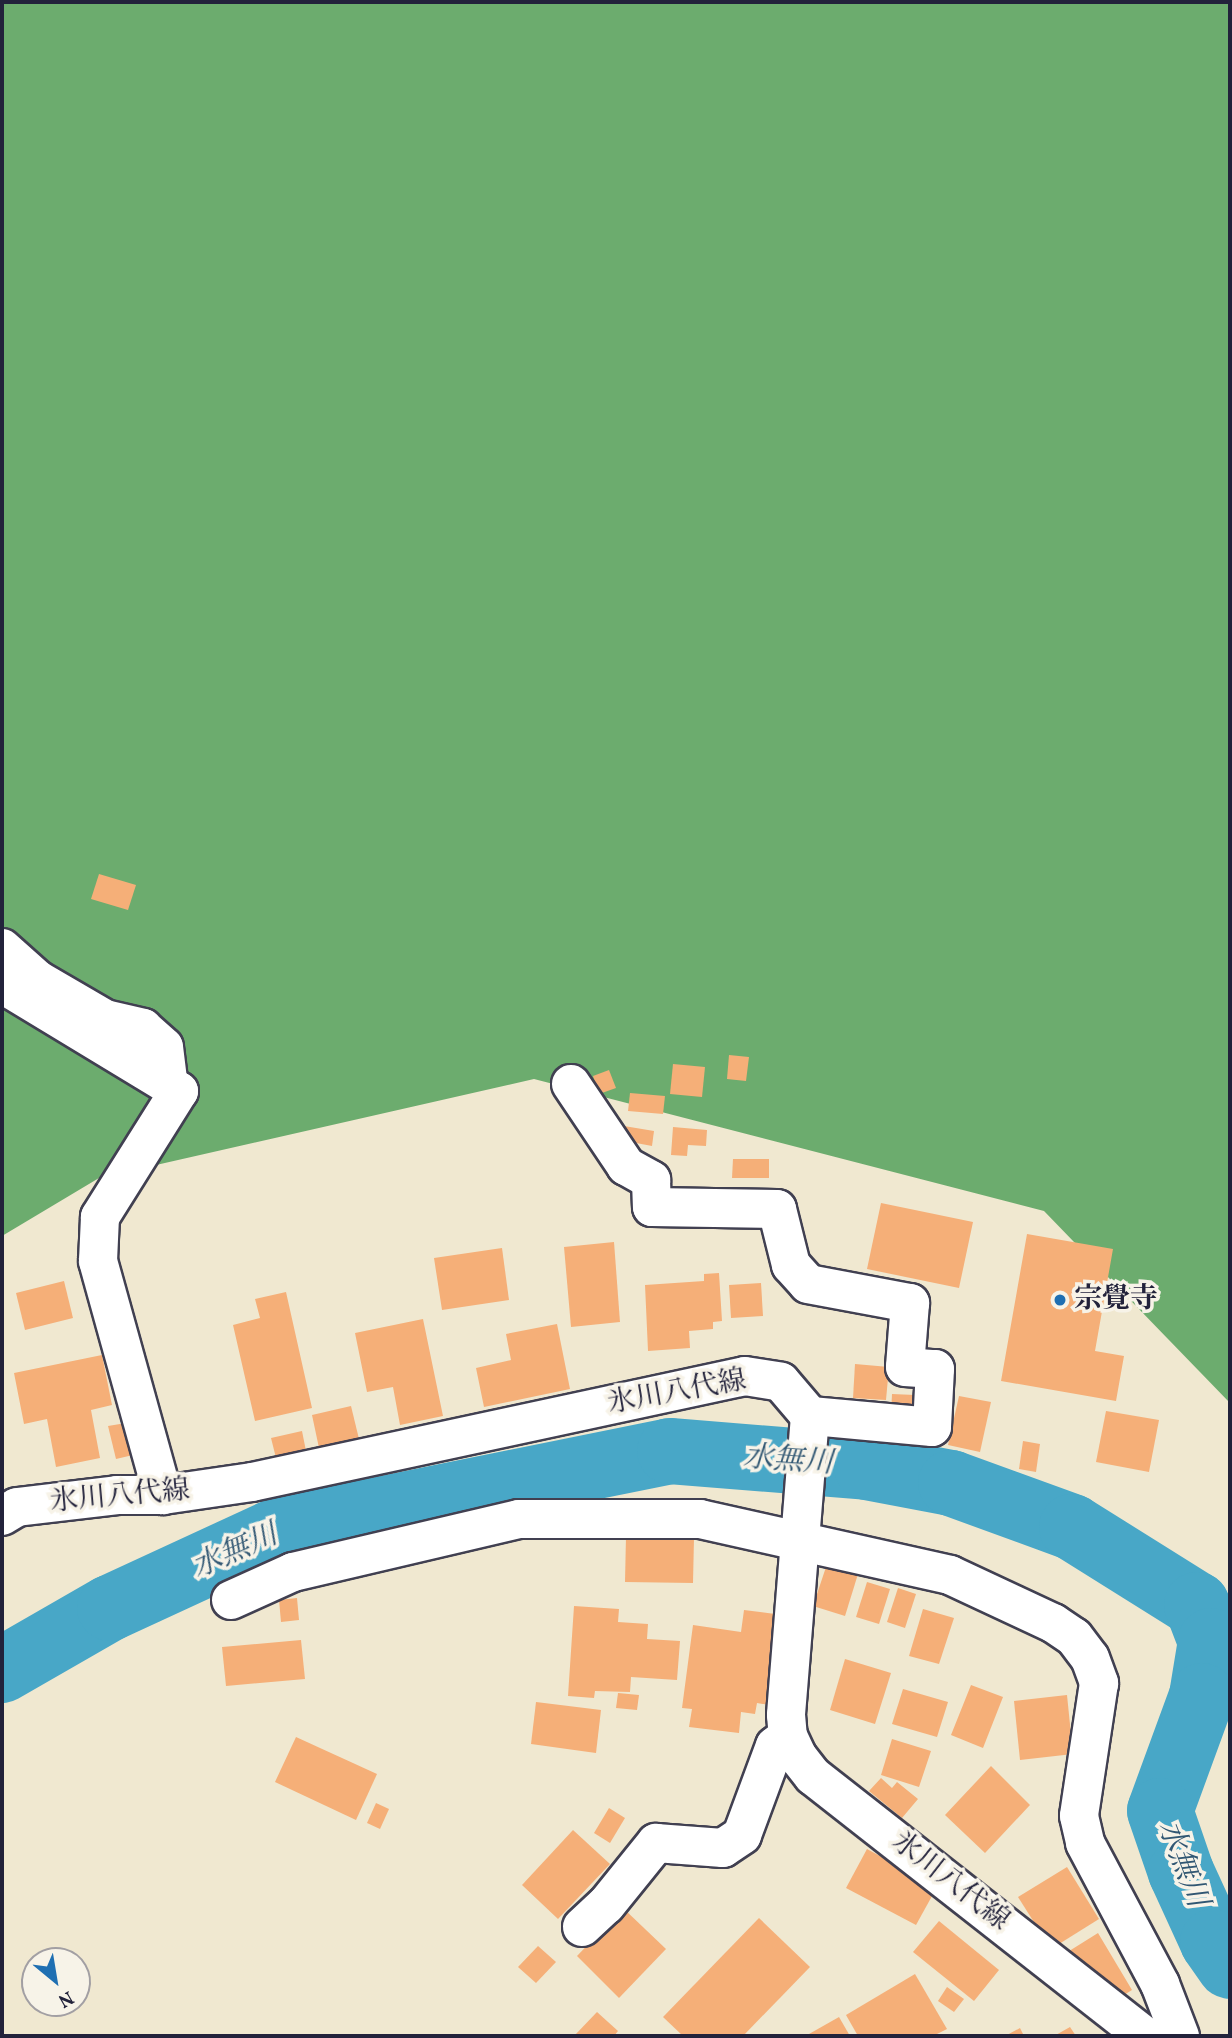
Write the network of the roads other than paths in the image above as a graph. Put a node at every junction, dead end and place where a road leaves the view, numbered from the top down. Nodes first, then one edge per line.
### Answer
1 (2, 948) edge
2 (2, 984) edge
3 (571, 1084) dead end
4 (169, 1086) junction
5 (809, 1425) junction
6 (163, 1495) junction
7 (2, 1516) edge
8 (801, 1536) junction
9 (231, 1600) dead end
10 (788, 1736) junction
11 (582, 1927) dead end
12 (1144, 2036) edge
13 (1180, 2036) edge

1 - 4 street
2 - 4 street
3 - 5 street
4 - 6 street
5 - 6 street, 氷川八代線
5 - 8 street
6 - 7 street, 氷川八代線
8 - 9 street
8 - 10 street
8 - 13 street
10 - 11 street
10 - 12 street, 氷川八代線

